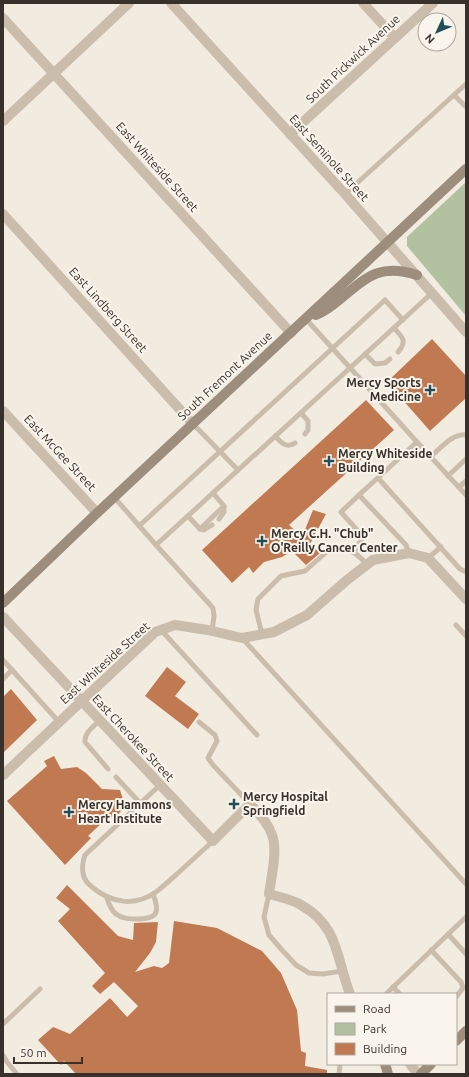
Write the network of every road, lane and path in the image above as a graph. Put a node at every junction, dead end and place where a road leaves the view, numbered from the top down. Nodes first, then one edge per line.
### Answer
1 (129, 3) edge
2 (171, 3) edge
3 (364, 3) edge
4 (432, 3) edge
5 (3, 18) edge
6 (395, 38) junction
7 (54, 73) junction
8 (466, 84) edge
9 (454, 95) junction
10 (465, 106) dead end
11 (3, 121) edge
12 (290, 134) junction
13 (466, 169) edge
14 (345, 194) junction
15 (3, 214) edge
16 (388, 242) junction
17 (417, 275) junction
18 (432, 293) junction
19 (306, 319) junction
20 (403, 320) junction
21 (394, 328) junction
22 (466, 332) edge
23 (291, 333) junction
24 (333, 348) junction
25 (398, 352) dead end
26 (365, 354) junction
27 (390, 359) dead end
28 (351, 367) junction
29 (3, 411) edge
30 (301, 412) junction
31 (193, 424) junction
32 (305, 434) dead end
33 (466, 435) edge
34 (275, 436) junction
35 (417, 442) junction
36 (295, 443) dead end
37 (220, 451) junction
38 (431, 456) junction
39 (466, 459) edge
40 (238, 470) junction
41 (448, 476) junction
42 (378, 478) junction
43 (466, 481) edge
44 (459, 487) junction
45 (212, 493) junction
46 (359, 495) junction
47 (466, 496) edge
48 (114, 497) junction
49 (224, 506) junction
50 (97, 513) junction
51 (188, 516) junction
52 (219, 519) dead end
53 (139, 526) junction
54 (212, 526) dead end
55 (200, 529) junction
56 (156, 545) junction
57 (441, 547) junction
58 (354, 552) junction
59 (409, 553) junction
60 (428, 558) junction
61 (367, 564) junction
62 (466, 572) edge
63 (466, 599) edge
64 (3, 603) edge
65 (3, 617) edge
66 (456, 625) dead end
67 (161, 630) junction
68 (212, 631) junction
69 (262, 634) junction
70 (466, 636) edge
71 (242, 638) junction
72 (3, 660) edge
73 (12, 670) junction
74 (3, 679) edge
75 (82, 702) junction
76 (99, 721) junction
77 (59, 722) junction
78 (199, 722) dead end
79 (256, 735) dead end
80 (108, 769) dead end
81 (3, 775) edge
82 (116, 777) dead end
83 (160, 785) junction
84 (140, 803) junction
85 (250, 804) junction
86 (213, 841) junction
87 (466, 884) edge
88 (153, 894) junction
89 (269, 894) junction
90 (107, 898) junction
91 (466, 917) edge
92 (448, 934) junction
93 (432, 950) junction
94 (466, 954) edge
95 (342, 971) junction
96 (393, 987) junction
97 (40, 989) dead end
98 (350, 993) edge
99 (387, 993) edge
100 (399, 993) edge
101 (457, 996) edge
102 (3, 1024) edge
103 (466, 1031) edge
104 (457, 1040) edge
105 (3, 1055) edge
106 (411, 1065) edge
107 (430, 1065) edge
108 (17, 1074) edge
109 (420, 1074) edge

1 - 7 street
2 - 12 street, East Seminole Street
3 - 6 street
4 - 6 street, South Pickwick Avenue
5 - 7 street, East Whiteside Street
6 - 12 street, South Pickwick Avenue
7 - 11 street
7 - 23 street, East Whiteside Street
8 - 9 lane
9 - 10 lane
9 - 14 lane
12 - 14 street, East Seminole Street
13 - 16 main road, South Fremont Avenue
14 - 16 street, East Seminole Street
15 - 31 street, East Lindberg Street
16 - 17 street, East Seminole Street
16 - 19 main road, South Fremont Avenue
17 - 18 street, East Seminole Street
17 - 19 main road
18 - 20 lane
18 - 22 street, East Seminole Street
19 - 23 main road, South Fremont Avenue
19 - 24 lane
20 - 21 lane
20 - 24 lane
21 - 25 lane
21 - 26 lane
23 - 31 main road, South Fremont Avenue
24 - 28 lane
24 - 37 lane
26 - 27 lane
26 - 28 lane
28 - 30 lane
28 - 35 lane
29 - 50 street, East McGee Street
30 - 32 lane
30 - 34 lane
31 - 37 lane
31 - 48 main road, South Fremont Avenue
33 - 38 lane
34 - 36 lane
34 - 40 lane
35 - 38 lane
35 - 42 lane
37 - 40 lane
37 - 53 lane
38 - 41 lane
39 - 41 lane
40 - 45 lane
41 - 44 lane
42 - 46 lane
42 - 57 lane
43 - 44 lane
44 - 47 lane
45 - 49 lane
45 - 51 lane
46 - 58 lane
46 - 59 lane
48 - 50 main road, South Fremont Avenue
48 - 53 lane
49 - 52 lane
49 - 55 lane
50 - 64 main road, South Fremont Avenue
51 - 55 lane
51 - 56 lane
53 - 56 lane
54 - 55 lane
56 - 68 lane
57 - 60 lane
57 - 62 lane
58 - 61 lane
58 - 69 lane
59 - 60 street, East Whiteside Street
59 - 61 street, East Whiteside Street
60 - 63 street
61 - 69 street, East Whiteside Street
65 - 75 street, East Cherokee Street
66 - 70 lane
67 - 68 street, East Whiteside Street
67 - 75 street, East Whiteside Street
67 - 79 lane
68 - 71 street, East Whiteside Street
69 - 71 street, East Whiteside Street
71 - 87 lane
72 - 73 lane
73 - 74 lane
73 - 77 lane
75 - 76 street, East Cherokee Street
75 - 77 street, East Whiteside Street
76 - 80 lane
76 - 83 street, East Cherokee Street
77 - 81 street, East Whiteside Street
78 - 85 lane
82 - 84 lane
83 - 84 lane
83 - 86 street, East Cherokee Street
84 - 90 lane
85 - 86 street
85 - 89 street
86 - 88 lane
88 - 90 lane
88 - 90 lane
89 - 95 street
89 - 95 lane
91 - 92 lane
92 - 93 lane
92 - 94 lane
93 - 96 lane
93 - 101 lane
95 - 98 street
96 - 99 lane
96 - 100 lane
97 - 102 lane
103 - 104 main road
105 - 108 lane
106 - 109 street
107 - 109 main road

